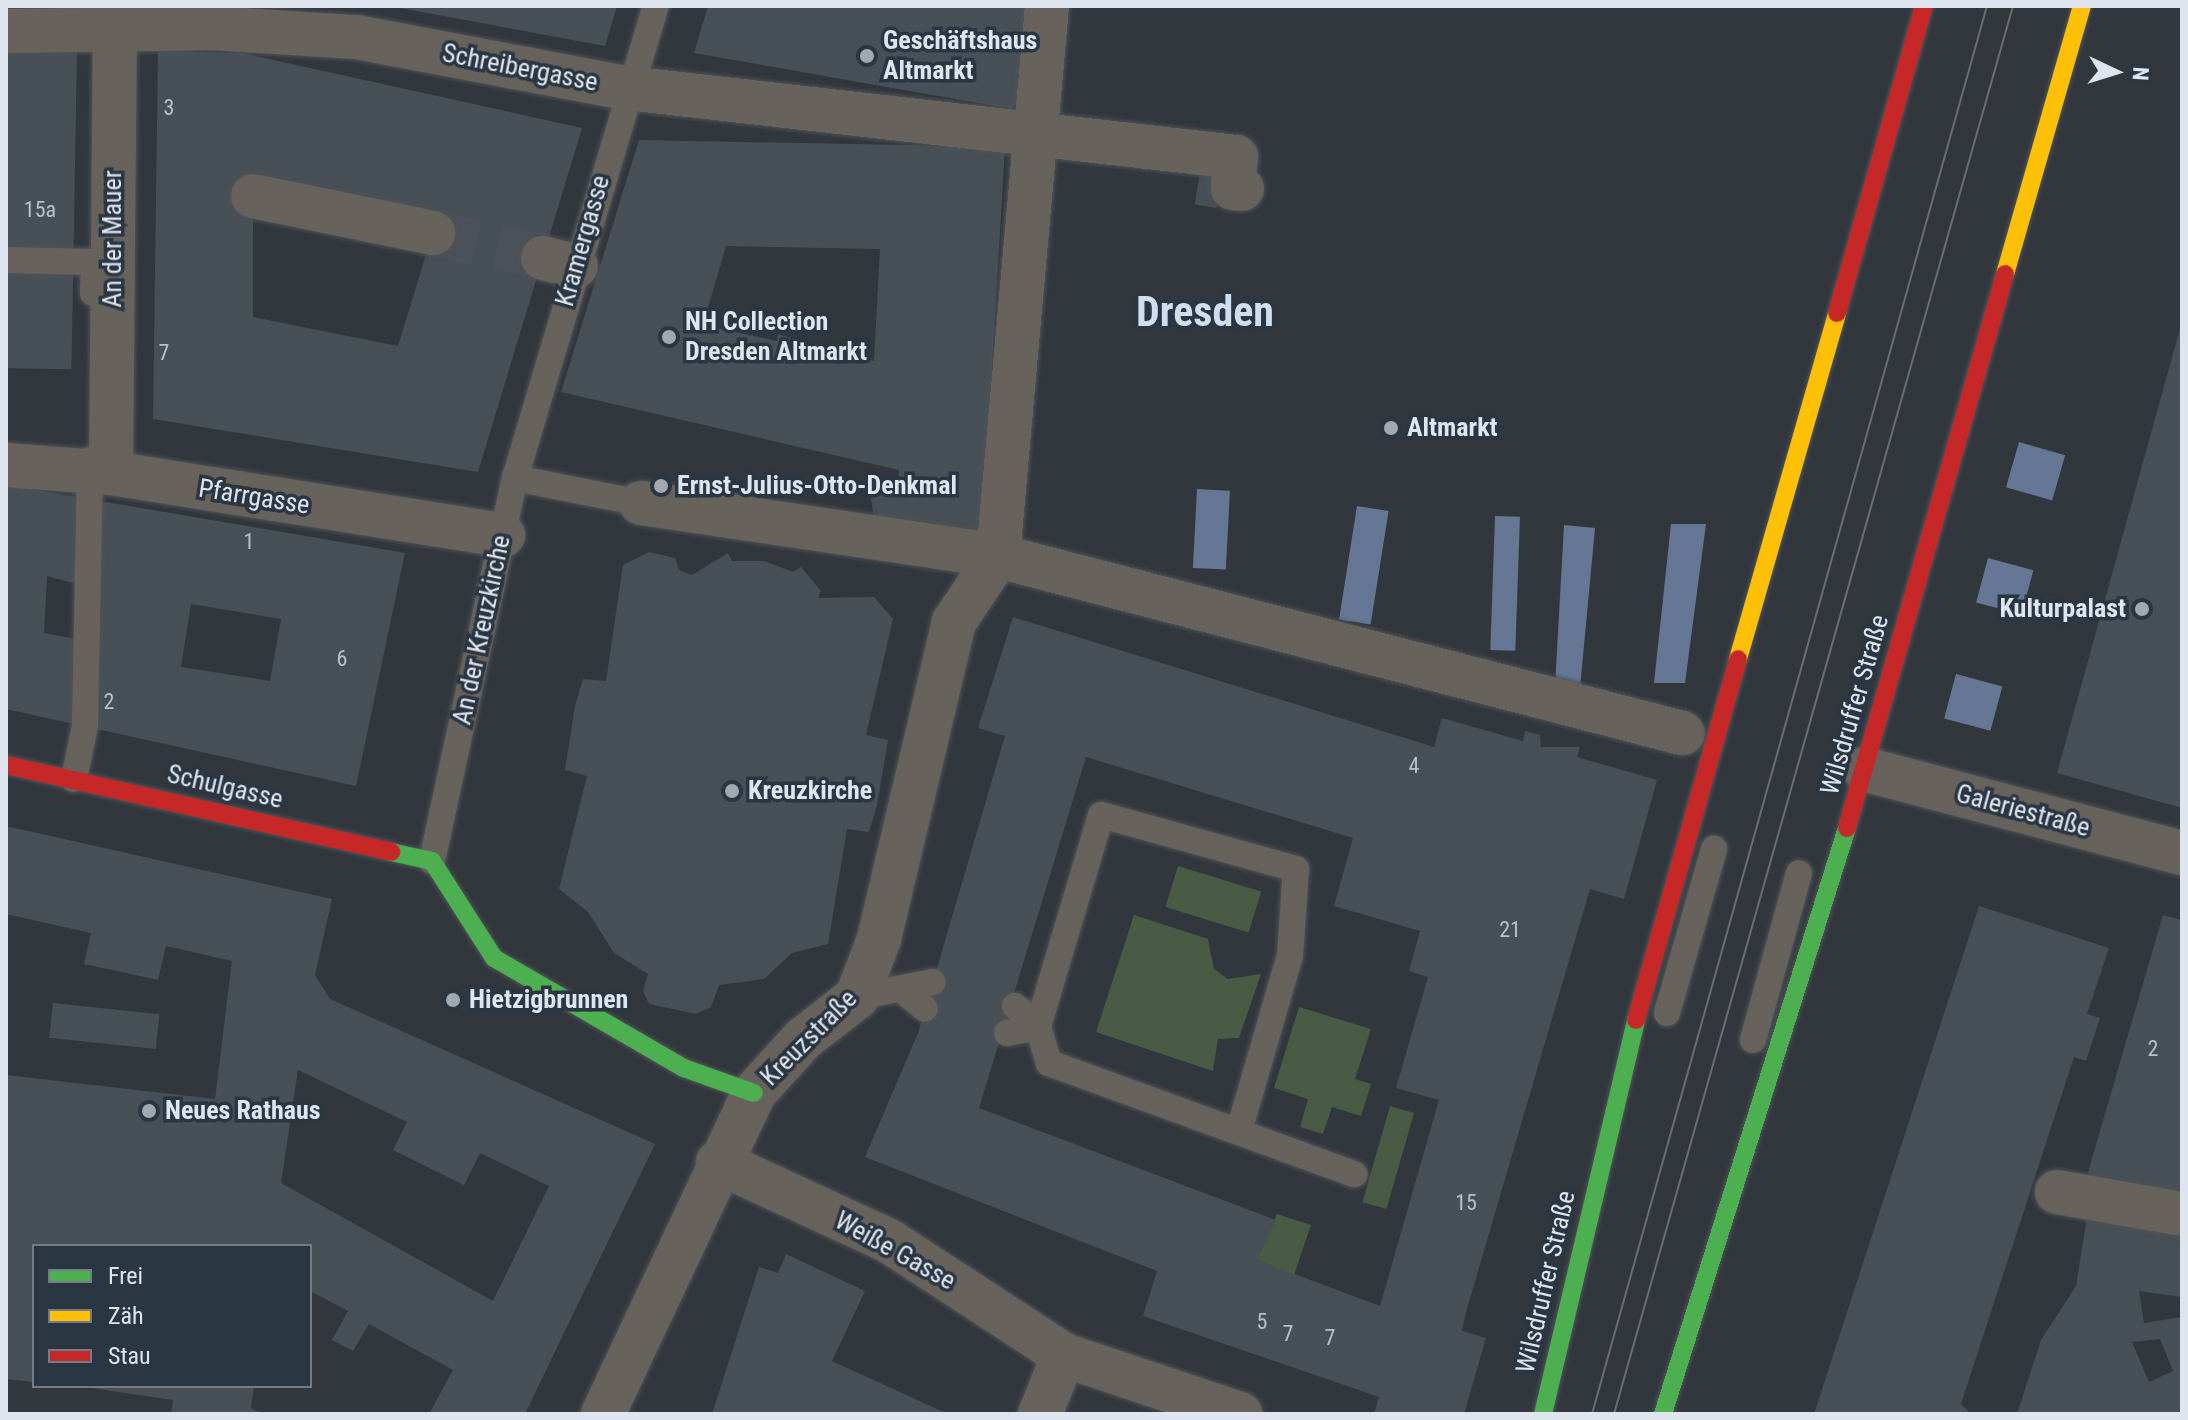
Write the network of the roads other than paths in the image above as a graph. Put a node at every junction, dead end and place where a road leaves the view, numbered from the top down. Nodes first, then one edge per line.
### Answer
1 (656, 6) edge
2 (1047, 6) edge
3 (1924, 6) edge
4 (2082, 6) edge
5 (119, 18) edge
6 (6, 31) edge
7 (627, 88) junction
8 (1033, 133) junction
9 (1247, 190) dead end
10 (253, 196) dead end
11 (433, 233) tunnel mouth
12 (6, 260) edge
13 (6, 465) edge
14 (111, 473) junction
15 (515, 478) junction
16 (641, 503) joint
17 (503, 535) junction
18 (998, 556) junction
19 (1682, 733) dead end
20 (6, 765) edge
21 (1864, 769) junction
22 (74, 779) junction
23 (1714, 849) dead end
24 (2182, 853) edge
25 (432, 861) junction
26 (1799, 873) dead end
27 (933, 982) dead end
28 (903, 991) junction
29 (857, 997) junction
30 (1015, 1006) dead end
31 (925, 1009) dead end
32 (1667, 1013) dead end
33 (1038, 1027) junction
34 (1007, 1033) dead end
35 (1753, 1040) dead end
36 (754, 1093) junction
37 (1239, 1131) junction
38 (718, 1162) junction
39 (1354, 1174) dead end
40 (2057, 1192) dead end
41 (2182, 1214) edge
42 (1064, 1355) junction
43 (603, 1414) edge
44 (1040, 1414) edge
45 (1240, 1414) edge
46 (1543, 1414) edge
47 (1663, 1414) edge

1 - 7 lane, Kramergasse
2 - 8 street
3 - 46 street, Wilsdruffer Straße
4 - 21 street, Wilsdruffer Straße
5 - 6 street, Schreibergasse
5 - 7 street, Schreibergasse
5 - 14 street, An der Mauer
7 - 8 street, Schreibergasse
7 - 15 lane, Kramergasse
8 - 9 street, Schreibergasse
8 - 18 street
10 - 11 street
12 - 22 lane
13 - 14 street, Pfarrgasse
14 - 17 street, Pfarrgasse
15 - 16 lane
15 - 17 lane, An der Kreuzkirche
16 - 18 street
17 - 25 lane, An der Kreuzkirche
18 - 19 street
18 - 29 street, Kreuzstraße
20 - 22 street, Schulgasse
21 - 24 street, Galeriestraße
21 - 47 street, Wilsdruffer Straße
22 - 25 street, Schulgasse
23 - 32 lane
25 - 36 street
26 - 35 lane
27 - 28 lane
28 - 29 lane
28 - 31 lane
29 - 36 street, Kreuzstraße
30 - 33 lane
33 - 34 lane
33 - 37 lane
33 - 37 lane
36 - 38 street, Kreuzstraße
37 - 39 lane
38 - 42 street, Weiße Gasse
38 - 43 street, Kreuzstraße
40 - 41 street
42 - 44 street
42 - 45 street, Weiße Gasse

